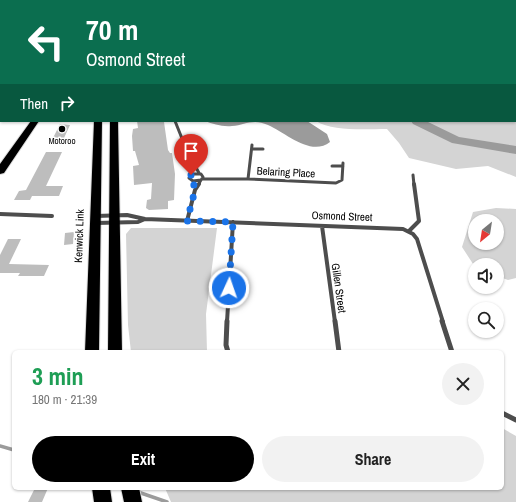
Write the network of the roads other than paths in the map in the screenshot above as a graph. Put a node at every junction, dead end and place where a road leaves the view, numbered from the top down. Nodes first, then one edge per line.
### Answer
1 (24, 122) edge
2 (34, 122) edge
3 (98, 122) edge
4 (114, 122) edge
5 (175, 122) edge
6 (263, 149) dead end
7 (0, 161) edge
8 (332, 166) dead end
9 (196, 167) junction
10 (0, 171) edge
11 (192, 174) junction
12 (413, 174) dead end
13 (201, 177) junction
14 (248, 179) junction
15 (193, 181) junction
16 (195, 190) junction
17 (0, 214) edge
18 (52, 216) dead end
19 (96, 219) junction
20 (115, 219) junction
21 (145, 219) junction
22 (187, 221) junction
23 (233, 222) junction
24 (322, 226) junction
25 (409, 231) junction
26 (92, 350) edge
27 (115, 350) edge
28 (227, 350) edge
29 (339, 350) edge
30 (451, 350) edge
31 (504, 415) edge
32 (516, 420) edge
33 (101, 490) edge
34 (130, 490) edge
35 (103, 502) edge
36 (133, 502) edge

1 - 7 highway
2 - 10 highway
3 - 19 highway, Kenwick Link
4 - 20 highway
5 - 9 street
6 - 14 street
8 - 14 street, Belaring Place
9 - 11 street
9 - 13 street
11 - 13 street
11 - 15 street
12 - 25 street
13 - 14 street, Belaring Place
13 - 15 street
13 - 16 street
15 - 16 street
16 - 22 street
17 - 18 street
19 - 20 street, Osmond Street
19 - 20 street, Osmond Street
19 - 26 highway, Kenwick Link
20 - 21 street, Osmond Street
20 - 21 street, Osmond Street
20 - 27 highway
21 - 22 street, Osmond Street
22 - 23 street, Osmond Street
23 - 24 street, Osmond Street
23 - 28 street
24 - 25 street, Osmond Street
24 - 29 street, Gillen Street
25 - 30 street
31 - 32 street
33 - 35 highway
34 - 36 highway

